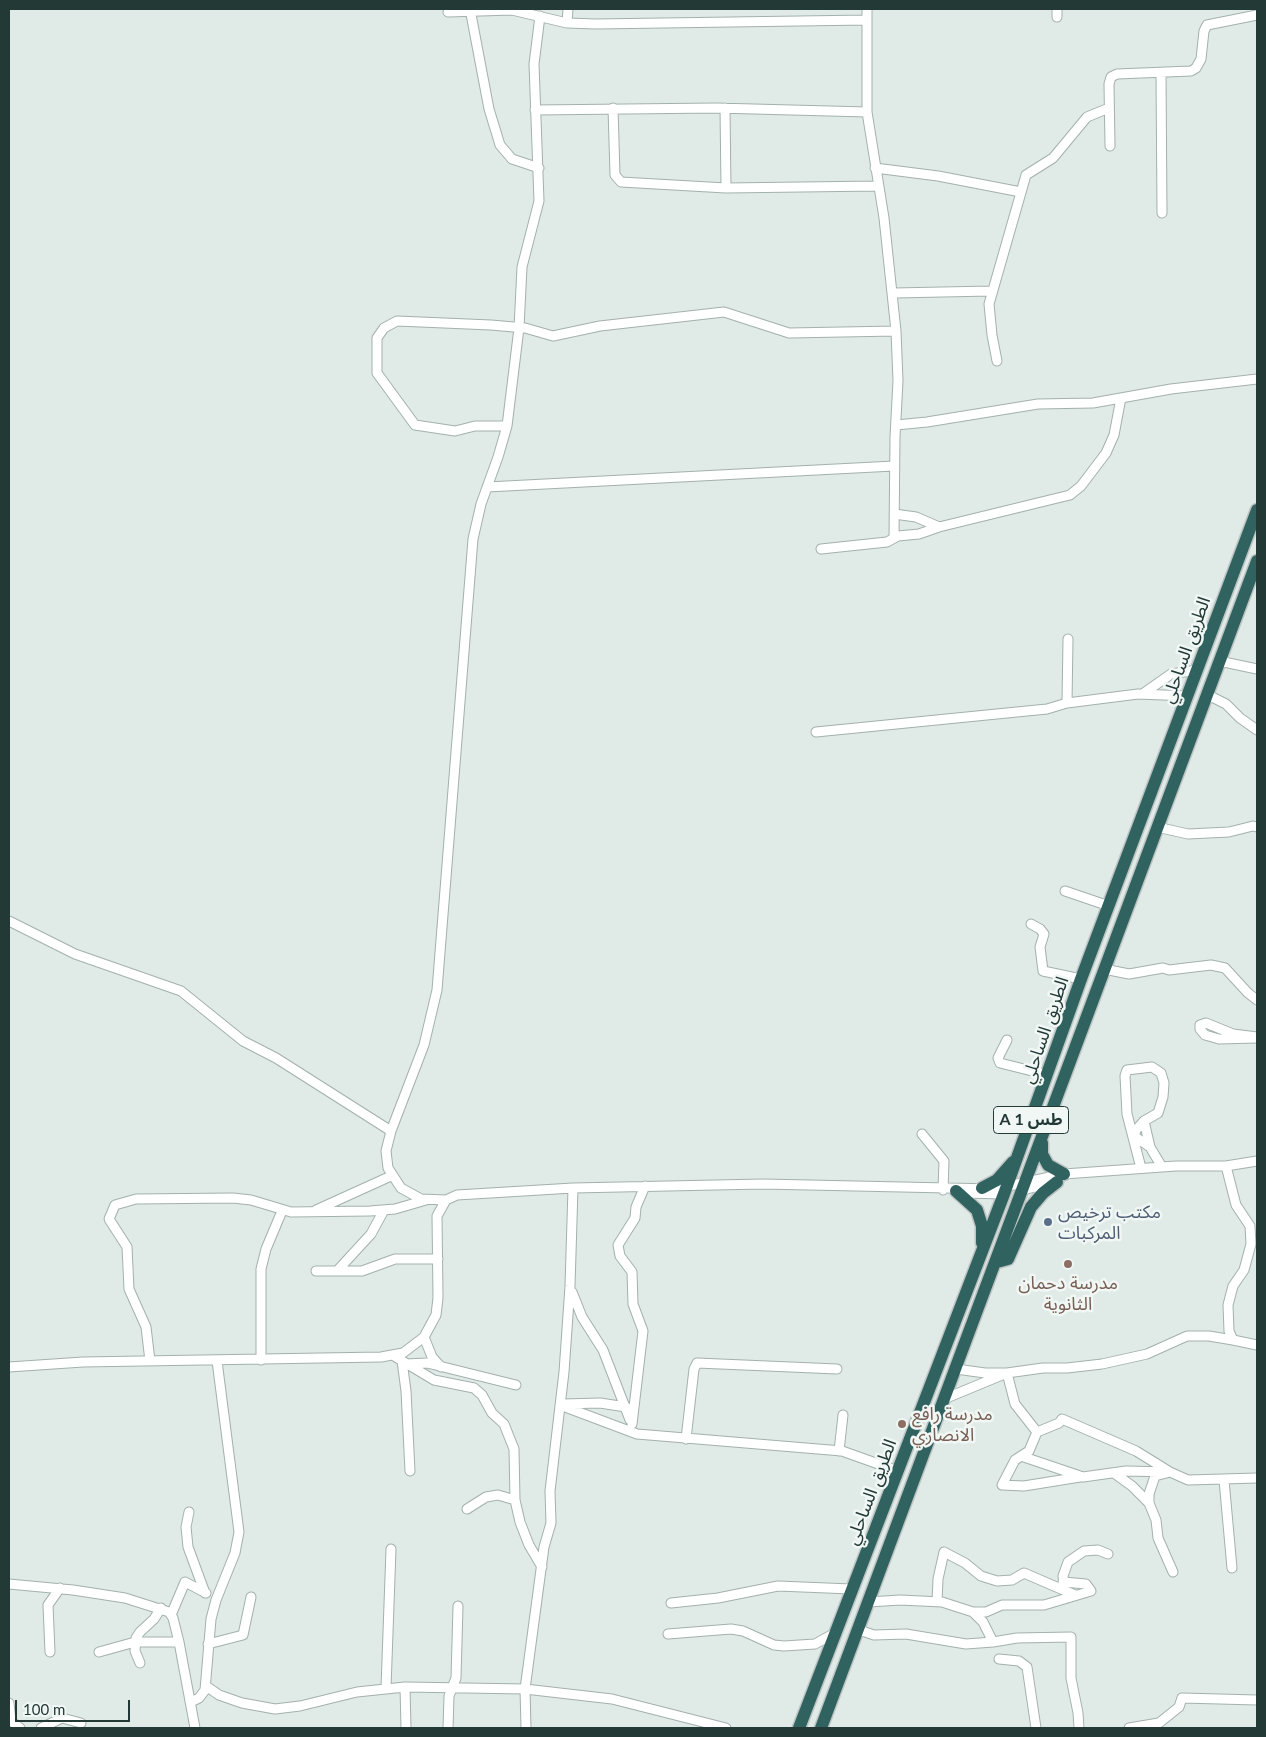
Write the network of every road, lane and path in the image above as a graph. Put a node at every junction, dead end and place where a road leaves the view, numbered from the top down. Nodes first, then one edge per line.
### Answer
1 (568, 9) edge
2 (867, 9) edge
3 (470, 10) edge
4 (448, 12) dead end
5 (1257, 14) edge
6 (540, 16) junction
7 (867, 20) junction
8 (567, 23) junction
9 (1161, 73) junction
10 (613, 108) junction
11 (725, 108) junction
12 (1109, 108) junction
13 (535, 110) junction
14 (867, 112) junction
15 (1110, 146) dead end
16 (539, 168) junction
17 (875, 168) junction
18 (878, 186) junction
19 (726, 188) junction
20 (1021, 192) junction
21 (1162, 213) dead end
22 (991, 292) junction
23 (894, 293) junction
24 (519, 328) junction
25 (896, 331) junction
26 (998, 361) dead end
27 (1257, 379) edge
28 (1121, 398) junction
29 (896, 425) junction
30 (507, 426) junction
31 (894, 466) junction
32 (486, 486) junction
33 (1257, 510) edge
34 (894, 514) junction
35 (939, 527) junction
36 (894, 538) junction
37 (821, 549) dead end
38 (1257, 561) edge
39 (1068, 639) dead end
40 (1219, 661) junction
41 (1197, 670) junction
42 (1257, 670) edge
43 (1144, 693) junction
44 (1206, 694) junction
45 (1188, 696) junction
46 (1067, 703) junction
47 (1257, 730) edge
48 (816, 732) dead end
49 (1256, 825) edge
50 (1157, 827) junction
51 (1065, 891) dead end
52 (1109, 906) junction
53 (9, 921) edge
54 (1031, 924) dead end
55 (1104, 969) junction
56 (1082, 979) junction
57 (1257, 1000) edge
58 (1257, 1037) edge
59 (1007, 1040) dead end
60 (1048, 1075) junction
61 (1144, 1121) junction
62 (391, 1131) junction
63 (922, 1134) dead end
64 (1134, 1136) junction
65 (1042, 1142) junction
66 (1150, 1147) junction
67 (1018, 1156) junction
68 (1257, 1161) edge
69 (1226, 1166) junction
70 (1162, 1167) junction
71 (1141, 1168) junction
72 (391, 1176) junction
73 (1060, 1178) junction
74 (645, 1186) junction
75 (1024, 1187) junction
76 (572, 1188) junction
77 (982, 1188) junction
78 (949, 1190) junction
79 (1005, 1191) junction
80 (428, 1199) junction
81 (446, 1200) junction
82 (384, 1210) junction
83 (282, 1211) junction
84 (311, 1212) junction
85 (980, 1257) junction
86 (438, 1259) junction
87 (997, 1262) junction
88 (337, 1271) junction
89 (316, 1272) dead end
90 (570, 1286) junction
91 (424, 1337) junction
92 (1233, 1340) junction
93 (1257, 1345) edge
94 (261, 1360) junction
95 (401, 1360) junction
96 (217, 1361) junction
97 (150, 1362) junction
98 (9, 1367) edge
99 (441, 1367) junction
100 (837, 1369) dead end
101 (956, 1369) junction
102 (1007, 1373) junction
103 (516, 1385) dead end
104 (944, 1399) junction
105 (560, 1405) junction
106 (626, 1407) junction
107 (844, 1415) dead end
108 (632, 1424) junction
109 (1037, 1432) junction
110 (636, 1434) junction
111 (686, 1439) junction
112 (839, 1451) junction
113 (1021, 1456) junction
114 (410, 1471) dead end
115 (898, 1471) junction
116 (1114, 1472) junction
117 (1170, 1472) junction
118 (1082, 1476) junction
119 (1257, 1478) edge
120 (1224, 1480) junction
121 (515, 1500) junction
122 (1149, 1503) junction
123 (467, 1510) dead end
124 (189, 1512) dead end
125 (391, 1549) dead end
126 (1108, 1554) dead end
127 (542, 1567) junction
128 (1232, 1568) dead end
129 (1173, 1572) dead end
130 (9, 1584) edge
131 (1064, 1585) junction
132 (60, 1588) junction
133 (851, 1589) junction
134 (205, 1593) junction
135 (1075, 1595) junction
136 (251, 1597) dead end
137 (216, 1600) junction
138 (937, 1601) junction
139 (869, 1602) junction
140 (671, 1603) dead end
141 (458, 1606) dead end
142 (161, 1608) junction
143 (973, 1612) junction
144 (171, 1615) junction
145 (859, 1630) junction
146 (835, 1633) junction
147 (668, 1634) dead end
148 (135, 1642) junction
149 (179, 1642) junction
150 (993, 1642) junction
151 (208, 1644) junction
152 (50, 1652) dead end
153 (99, 1652) dead end
154 (999, 1659) dead end
155 (140, 1663) dead end
156 (206, 1686) junction
157 (453, 1686) junction
158 (405, 1687) junction
159 (386, 1688) junction
160 (525, 1689) junction
161 (1257, 1700) edge
162 (191, 1702) junction
163 (9, 1704) edge
164 (81, 1723) dead end
165 (20, 1728) edge
166 (41, 1728) edge
167 (194, 1728) edge
168 (406, 1728) edge
169 (448, 1728) edge
170 (526, 1728) edge
171 (726, 1728) edge
172 (800, 1728) edge
173 (821, 1728) edge
174 (1036, 1728) edge
175 (1078, 1728) edge
176 (1129, 1728) edge

1 - 8 street
2 - 7 street
3 - 4 street
3 - 6 street
3 - 16 street
5 - 9 street
6 - 8 street
6 - 13 street
7 - 8 street
7 - 14 street
9 - 12 street
9 - 21 street
10 - 11 street
10 - 13 street
10 - 19 street
11 - 14 street
11 - 19 street
12 - 15 street
12 - 20 street
13 - 16 street
14 - 17 street
16 - 24 street
17 - 18 street
17 - 20 street
18 - 19 street
18 - 23 street
20 - 22 street
22 - 23 street
22 - 26 street
23 - 25 street
24 - 25 street
24 - 30 street
24 - 30 street
25 - 29 street
27 - 28 street
28 - 29 street
28 - 35 street
29 - 31 street
30 - 32 street
31 - 32 street
31 - 34 street
32 - 62 street
33 - 41 highway, الطريق الساحلي / A 1 طس
34 - 35 street
34 - 36 street
35 - 36 street
36 - 37 street
38 - 40 highway, الطريق الساحلي / A 1 طس
39 - 46 street
40 - 42 street
40 - 44 highway, الطريق الساحلي / A 1 طس
41 - 43 street
41 - 45 highway, الطريق الساحلي / A 1 طس
43 - 45 street
43 - 46 street
44 - 47 street
44 - 50 highway, الطريق الساحلي / A 1 طس
45 - 52 highway, الطريق الساحلي / A 1 طس
46 - 48 street
49 - 50 street
50 - 55 highway, الطريق الساحلي / A 1 طس
51 - 52 street
52 - 56 highway, الطريق الساحلي / A 1 طس
53 - 62 street
54 - 56 street
55 - 57 street
55 - 65 highway, الطريق الساحلي / A 1 طس
56 - 60 highway, الطريق الساحلي / A 1 طس
58 - 58 street
59 - 60 street
60 - 67 highway, الطريق الساحلي / A 1 طس
61 - 64 street
61 - 64 street
61 - 66 street
62 - 72 street
63 - 78 street
64 - 66 street
64 - 71 street
65 - 73 highway
65 - 75 highway, الطريق الساحلي / A 1 طس
66 - 70 street
67 - 77 highway
67 - 79 highway, الطريق الساحلي / A 1 طس
68 - 69 street
69 - 70 street
69 - 92 street
70 - 71 street
71 - 73 street
72 - 80 street
72 - 84 street
73 - 75 street
73 - 87 highway
74 - 76 street
74 - 78 street
74 - 108 street
75 - 79 street
75 - 87 highway, الطريق الساحلي / A 1 طس
76 - 81 street
76 - 90 street
77 - 78 street
77 - 79 street
78 - 79 street
78 - 85 highway
79 - 85 highway, الطريق الساحلي / A 1 طس
80 - 81 street
80 - 82 street
81 - 86 street
82 - 84 street
82 - 88 street
83 - 84 street
83 - 94 street
83 - 97 street
85 - 115 highway, الطريق الساحلي / A 1 طس
86 - 88 street
86 - 91 street
87 - 101 highway, الطريق الساحلي / A 1 طس
88 - 89 street
90 - 105 street
90 - 106 street
91 - 95 street
91 - 99 street
92 - 93 street
92 - 102 street
94 - 95 street
94 - 96 street
95 - 99 street
95 - 114 street
95 - 121 street
96 - 97 street
96 - 137 street
97 - 98 street
99 - 103 street
100 - 111 street
101 - 102 street
101 - 104 highway, الطريق الساحلي / A 1 طس
102 - 104 street
102 - 109 street
104 - 139 highway, الطريق الساحلي / A 1 طس
105 - 106 street
105 - 110 street
105 - 127 street
106 - 108 street
107 - 112 street
108 - 110 street
109 - 113 street
109 - 117 street
110 - 111 street
111 - 112 street
112 - 115 street
113 - 118 street
113 - 118 street
115 - 133 highway, الطريق الساحلي / A 1 طس
116 - 117 street
116 - 118 street
116 - 122 street
117 - 120 street
117 - 122 street
119 - 120 street
120 - 128 street
121 - 123 street
121 - 127 street
122 - 129 street
124 - 134 street
125 - 159 street
126 - 131 street
127 - 160 street
130 - 132 street
131 - 135 street
131 - 135 street
131 - 138 street
132 - 142 street
132 - 152 street
133 - 140 street
133 - 146 highway, الطريق الساحلي / A 1 طس
134 - 137 street
134 - 144 street
135 - 143 street
136 - 151 street
137 - 151 street
138 - 139 street
138 - 143 street
139 - 145 highway, الطريق الساحلي / A 1 طس
141 - 157 street
142 - 144 street
142 - 148 street
143 - 150 street
144 - 149 street
145 - 150 street
145 - 173 highway, الطريق الساحلي / A 1 طس
146 - 147 street
146 - 172 highway, الطريق الساحلي / A 1 طس
148 - 149 street
148 - 153 street
148 - 155 street
149 - 162 street
150 - 175 street
151 - 156 street
154 - 174 street
156 - 159 street
156 - 162 street
157 - 158 street
157 - 160 street
157 - 169 street
158 - 159 street
158 - 168 street
160 - 170 street
160 - 171 street
161 - 176 street
162 - 167 street
163 - 165 street
164 - 166 street

